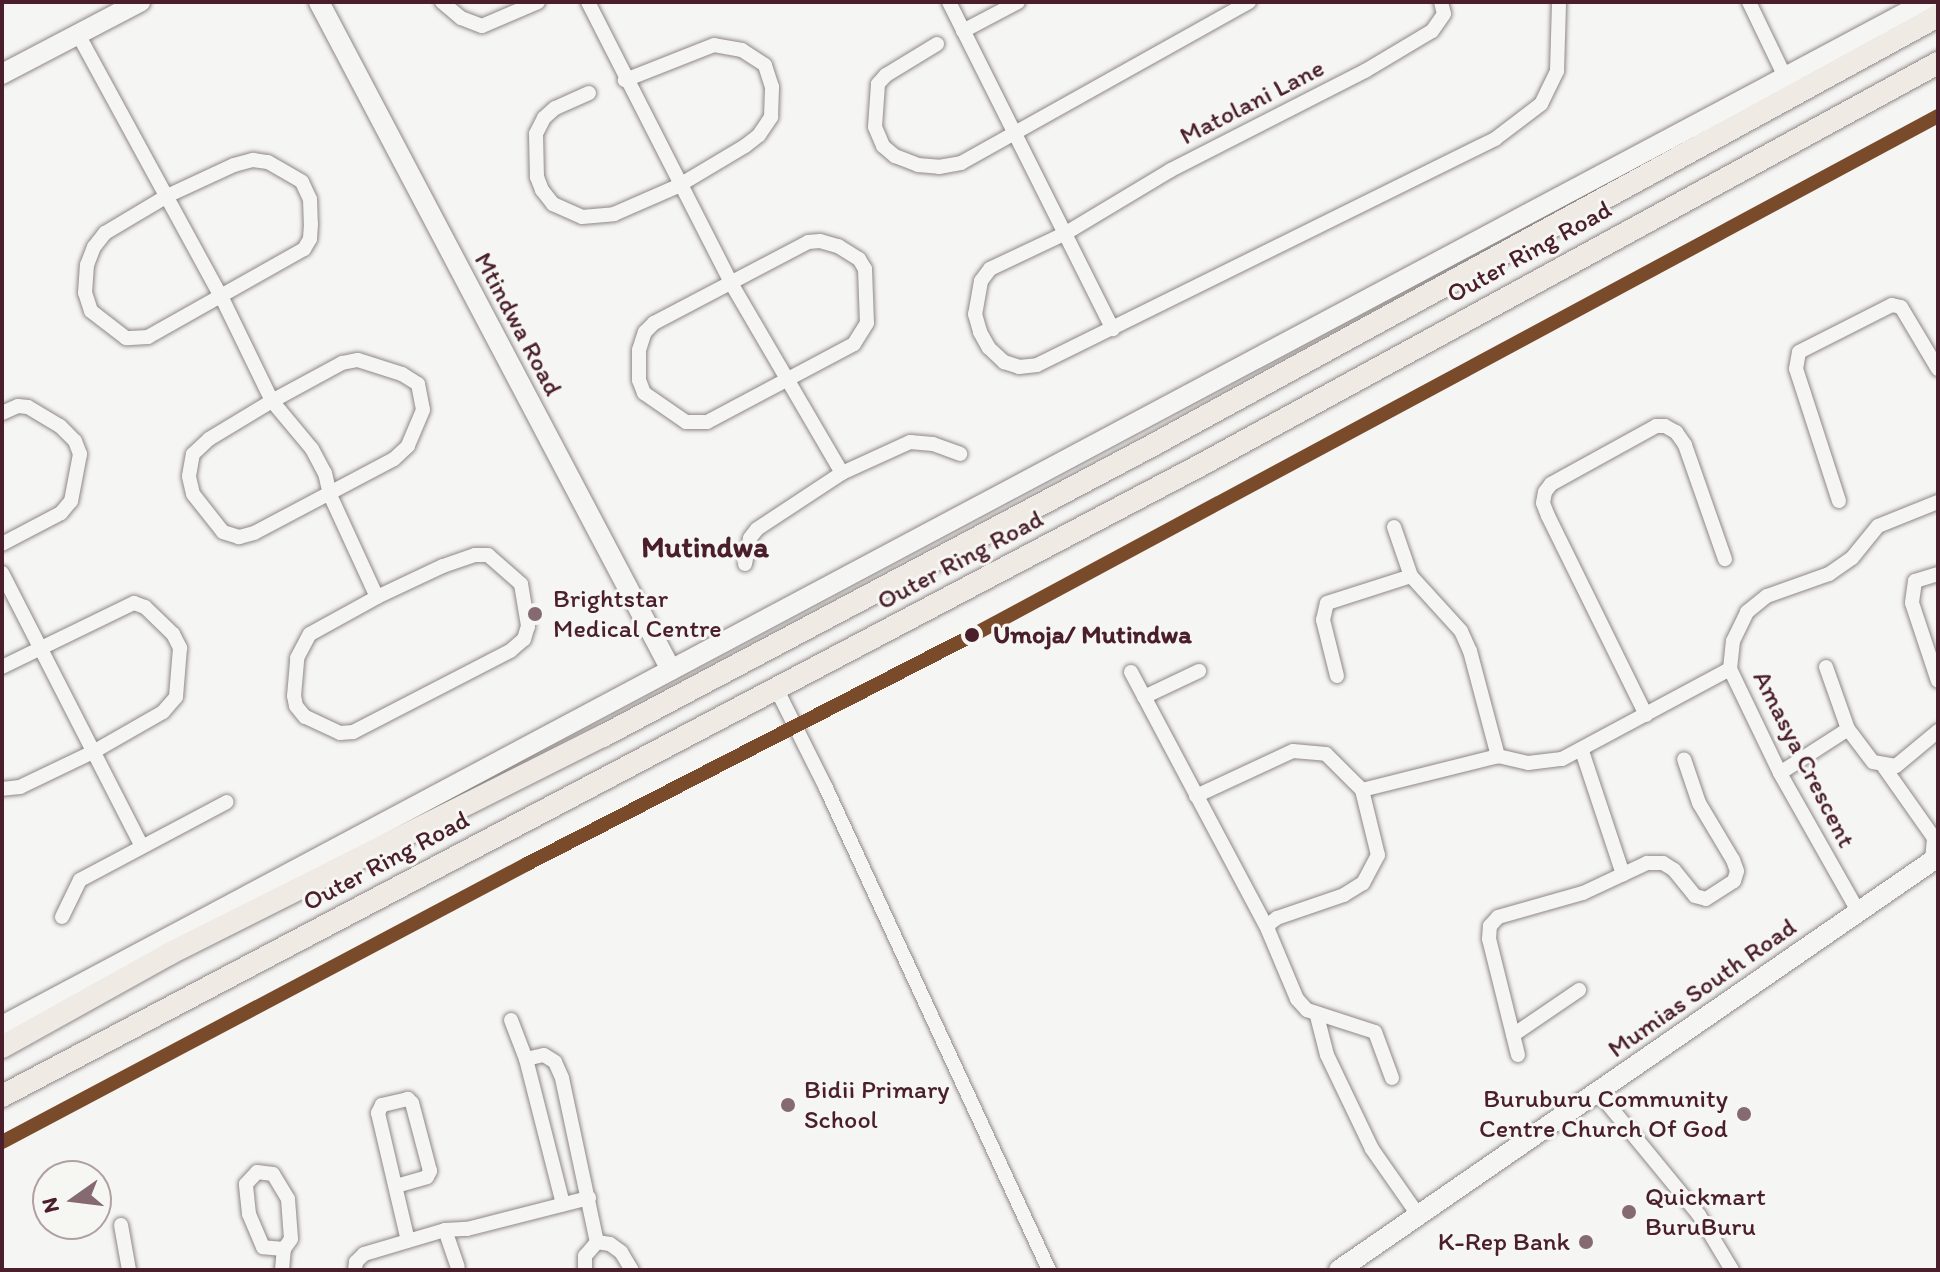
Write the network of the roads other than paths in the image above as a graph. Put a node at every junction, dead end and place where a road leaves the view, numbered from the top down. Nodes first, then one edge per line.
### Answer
1 (140, 2) edge
2 (319, 2) edge
3 (442, 2) edge
4 (538, 2) edge
5 (588, 2) edge
6 (949, 2) edge
7 (1018, 2) edge
8 (1249, 2) edge
9 (1441, 2) edge
10 (1559, 2) edge
11 (1749, 2) edge
12 (1926, 2) edge
13 (1938, 16) edge
14 (963, 31) junction
15 (79, 36) junction
16 (937, 44) dead end
17 (1938, 63) edge
18 (2, 74) edge
19 (1786, 79) junction
20 (625, 80) junction
21 (589, 93) dead end
22 (1752, 95) junction
23 (1727, 129) junction
24 (1014, 132) junction
25 (678, 186) junction
26 (167, 196) junction
27 (1066, 233) junction
28 (731, 283) junction
29 (222, 298) junction
30 (1113, 329) junction
31 (1937, 362) edge
32 (786, 382) junction
33 (272, 401) junction
34 (2, 413) edge
35 (960, 454) dead end
36 (842, 473) junction
37 (330, 495) junction
38 (1839, 501) dead end
39 (1938, 502) edge
40 (1394, 527) dead end
41 (2, 544) edge
42 (1725, 559) dead end
43 (745, 564) dead end
44 (2, 573) edge
45 (1938, 574) edge
46 (1411, 576) junction
47 (377, 597) junction
48 (39, 648) junction
49 (2, 667) edge
50 (1826, 667) dead end
51 (1730, 669) junction
52 (671, 670) junction
53 (1199, 671) dead end
54 (1131, 672) dead end
55 (1337, 676) dead end
56 (1938, 681) edge
57 (777, 690) junction
58 (1144, 697) junction
59 (1646, 715) junction
60 (1848, 729) junction
61 (1938, 731) edge
62 (95, 751) junction
63 (1582, 751) junction
64 (1498, 756) junction
65 (1684, 759) dead end
66 (1884, 767) junction
67 (1780, 773) junction
68 (2, 789) edge
69 (1362, 790) junction
70 (1196, 796) junction
71 (227, 802) dead end
72 (142, 846) junction
73 (1935, 860) edge
74 (1623, 874) junction
75 (1858, 911) junction
76 (62, 917) dead end
77 (1268, 930) junction
78 (1579, 990) dead end
79 (1317, 1016) junction
80 (511, 1020) dead end
81 (2, 1026) edge
82 (1513, 1035) junction
83 (2, 1047) edge
84 (1518, 1055) dead end
85 (526, 1059) junction
86 (1392, 1078) dead end
87 (1598, 1092) junction
88 (2, 1096) edge
89 (396, 1186) junction
90 (589, 1198) junction
91 (563, 1204) junction
92 (1419, 1216) junction
93 (121, 1225) dead end
94 (445, 1230) junction
95 (408, 1241) junction
96 (597, 1242) junction
97 (284, 1249) junction
98 (455, 1269) edge
99 (129, 1270) edge
100 (282, 1270) edge
101 (355, 1270) edge
102 (475, 1270) edge
103 (585, 1270) edge
104 (632, 1270) edge
105 (1049, 1270) edge
106 (1339, 1270) edge
107 (1732, 1270) edge

1 - 15 main road
2 - 52 main road, Mtindwa Road
3 - 4 street
5 - 20 street
6 - 14 street
7 - 14 street
8 - 24 street
9 - 27 street, Matolani Lane
10 - 30 street
11 - 19 street
12 - 19 main road
13 - 23 main road, Outer Ring Road
14 - 24 street
15 - 18 main road
15 - 26 street
16 - 24 street
17 - 57 main road, Outer Ring Road
19 - 22 main road
20 - 25 street
20 - 25 street
21 - 25 street
22 - 23 main road
22 - 52 main road
23 - 83 main road, Outer Ring Road
24 - 27 street
25 - 28 street
26 - 29 street
26 - 29 street
26 - 29 street
27 - 30 street
27 - 30 street
28 - 32 street
28 - 32 street
28 - 32 street
29 - 33 street
31 - 38 street
32 - 36 street
33 - 37 street
33 - 37 street
33 - 37 street
34 - 41 street
35 - 36 street
36 - 43 street
37 - 47 street
39 - 51 street, Amasya Crescent
40 - 46 street
42 - 59 street
44 - 48 street
45 - 56 street
46 - 55 street
46 - 64 street
47 - 47 street
48 - 49 street
48 - 62 street
48 - 62 street
50 - 60 street
51 - 59 street
51 - 67 street, Amasya Crescent
52 - 81 main road
53 - 58 street
54 - 58 street
57 - 88 main road, Outer Ring Road
57 - 105 street
58 - 70 street
59 - 63 street
60 - 66 street
60 - 67 street
61 - 66 street
62 - 68 street
62 - 72 street
63 - 64 street
63 - 74 street
64 - 69 street
65 - 74 street
66 - 73 street
67 - 75 street, Amasya Crescent
69 - 70 street
69 - 77 street
70 - 77 street
71 - 72 street
72 - 76 street
73 - 75 main road, Mumias South Road
74 - 82 street
75 - 87 main road, Mumias South Road
77 - 79 street
78 - 82 street
79 - 86 street
79 - 92 street
80 - 85 street
82 - 84 street
85 - 90 street
85 - 91 street
87 - 92 main road, Mumias South Road
87 - 107 street
89 - 89 street
89 - 95 street
90 - 91 street
90 - 96 street
91 - 94 street
92 - 106 main road, Mumias South Road
93 - 99 street
94 - 95 street
94 - 98 street
95 - 101 street
96 - 103 street
96 - 104 street
97 - 97 street
97 - 100 street
98 - 102 street

